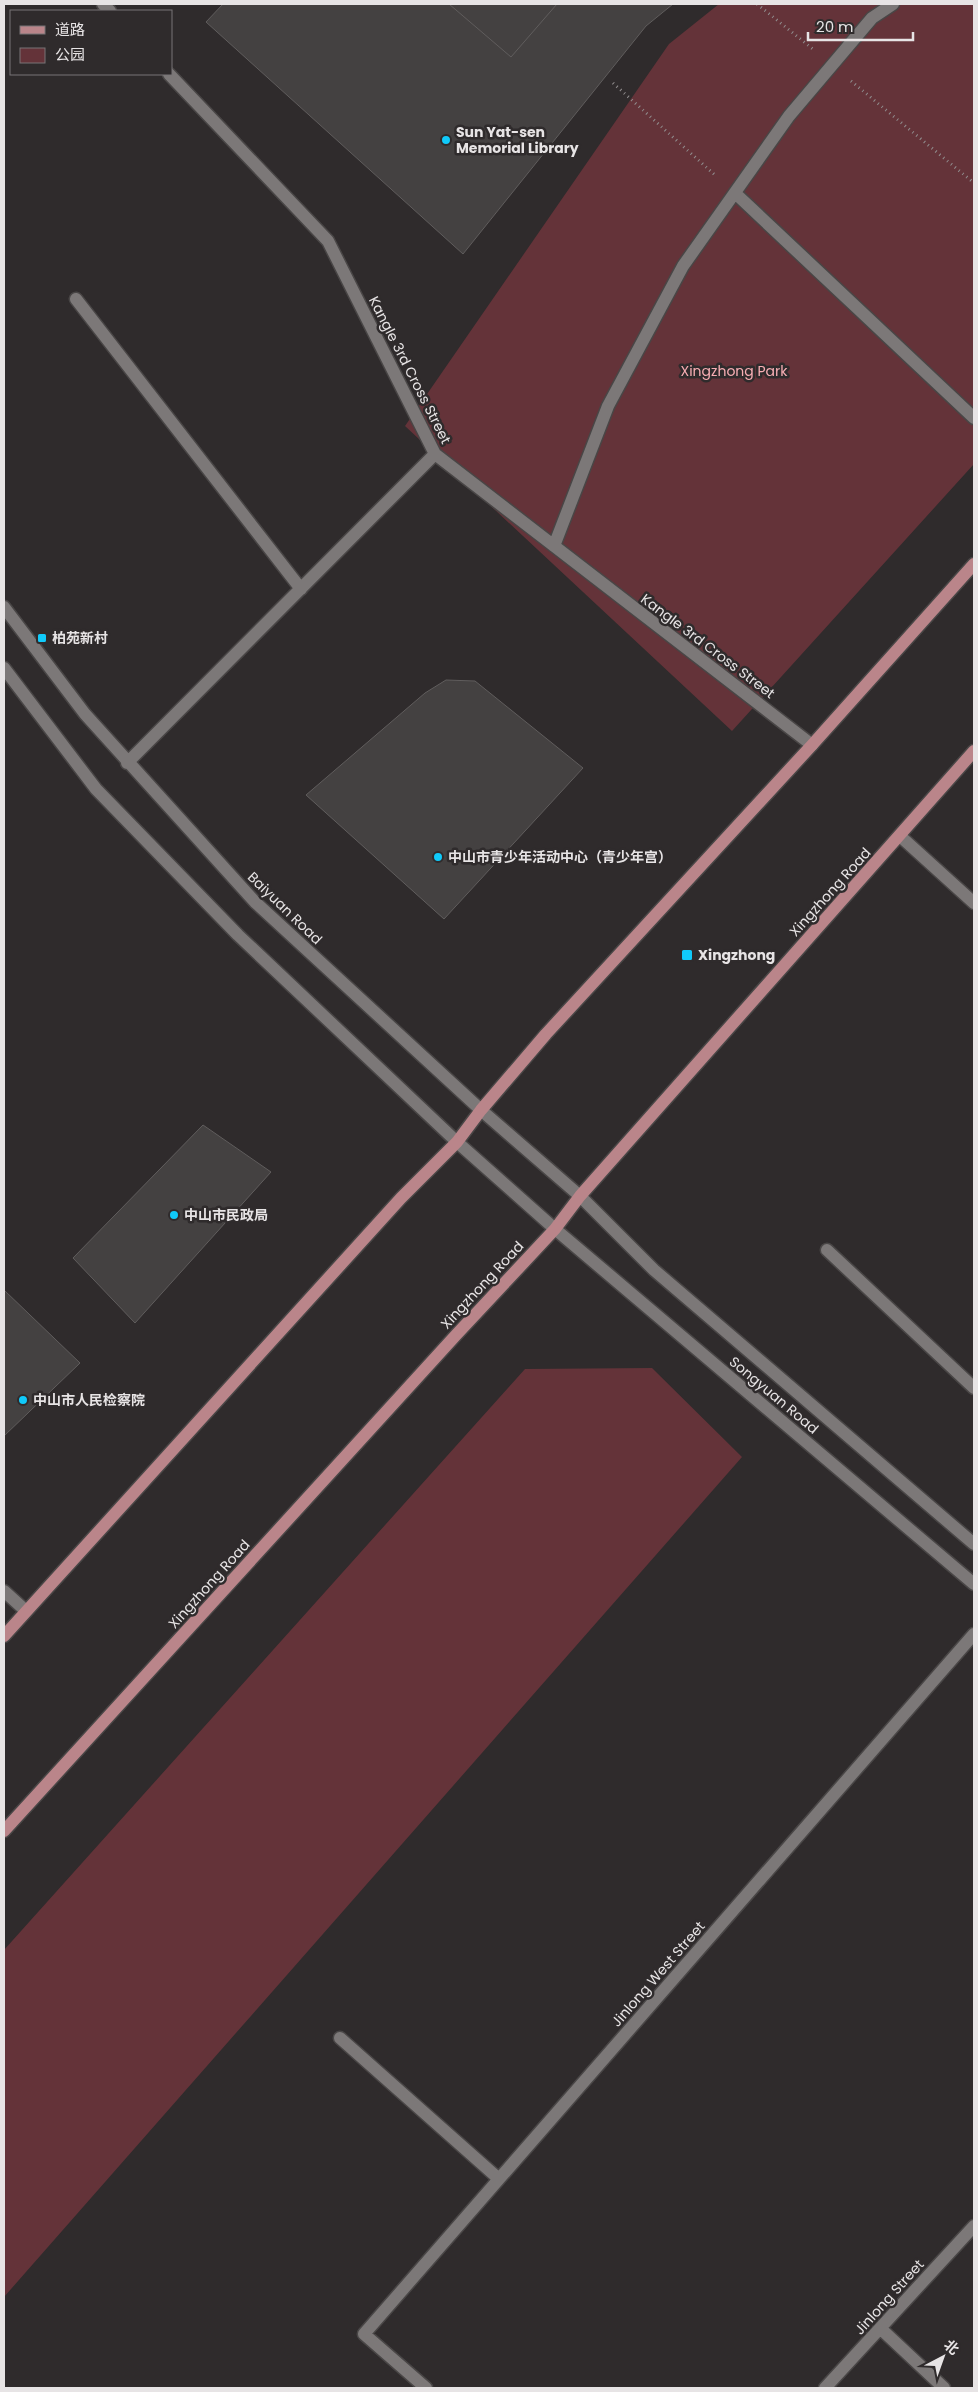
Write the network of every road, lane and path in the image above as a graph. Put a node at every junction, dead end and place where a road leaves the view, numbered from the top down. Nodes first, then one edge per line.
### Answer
1 (757, 4) edge
2 (893, 4) edge
3 (832, 65) junction
4 (171, 75) edge
5 (613, 83) dead end
6 (974, 183) edge
7 (735, 193) junction
8 (76, 299) dead end
9 (974, 418) edge
10 (435, 454) junction
11 (554, 546) junction
12 (974, 564) edge
13 (301, 590) junction
14 (4, 607) edge
15 (4, 668) edge
16 (812, 745) junction
17 (974, 752) edge
18 (127, 763) junction
19 (900, 836) junction
20 (974, 902) edge
21 (481, 1110) junction
22 (457, 1142) junction
23 (580, 1196) junction
24 (555, 1229) junction
25 (827, 1250) dead end
26 (974, 1388) edge
27 (974, 1544) edge
28 (974, 1584) edge
29 (4, 1592) edge
30 (26, 1611) junction
31 (974, 1634) edge
32 (4, 1636) edge
33 (4, 1832) edge
34 (340, 2038) dead end
35 (499, 2179) junction
36 (974, 2226) edge
37 (880, 2328) junction
38 (426, 2388) edge
39 (825, 2388) edge
40 (944, 2388) edge

1 - 3 path
2 - 3 street
3 - 6 path
3 - 7 street
4 - 10 street, Kangle 3rd Cross Street
5 - 7 path
7 - 9 street
7 - 11 street
8 - 13 street
10 - 11 street, Kangle 3rd Cross Street
10 - 13 street
11 - 16 street, Kangle 3rd Cross Street
12 - 16 main road
13 - 18 street
14 - 18 street, Baiyuan Road
15 - 22 street
16 - 21 main road
17 - 19 main road, Xingzhong Road
18 - 21 street, Baiyuan Road
19 - 20 street
19 - 23 main road, Xingzhong Road
21 - 22 main road
21 - 23 street, Baiyuan Road
22 - 24 street
22 - 30 main road
23 - 24 main road, Xingzhong Road
23 - 27 street, Songyuan Road
24 - 28 street, Songyuan Road
24 - 33 main road, Xingzhong Road
25 - 26 street
29 - 30 street
30 - 32 main road
31 - 35 street, Jinlong West Street
34 - 35 street
35 - 38 street, Jinlong West Street
36 - 37 street, Jinlong Street
37 - 39 street, Jinlong Street
37 - 40 street

